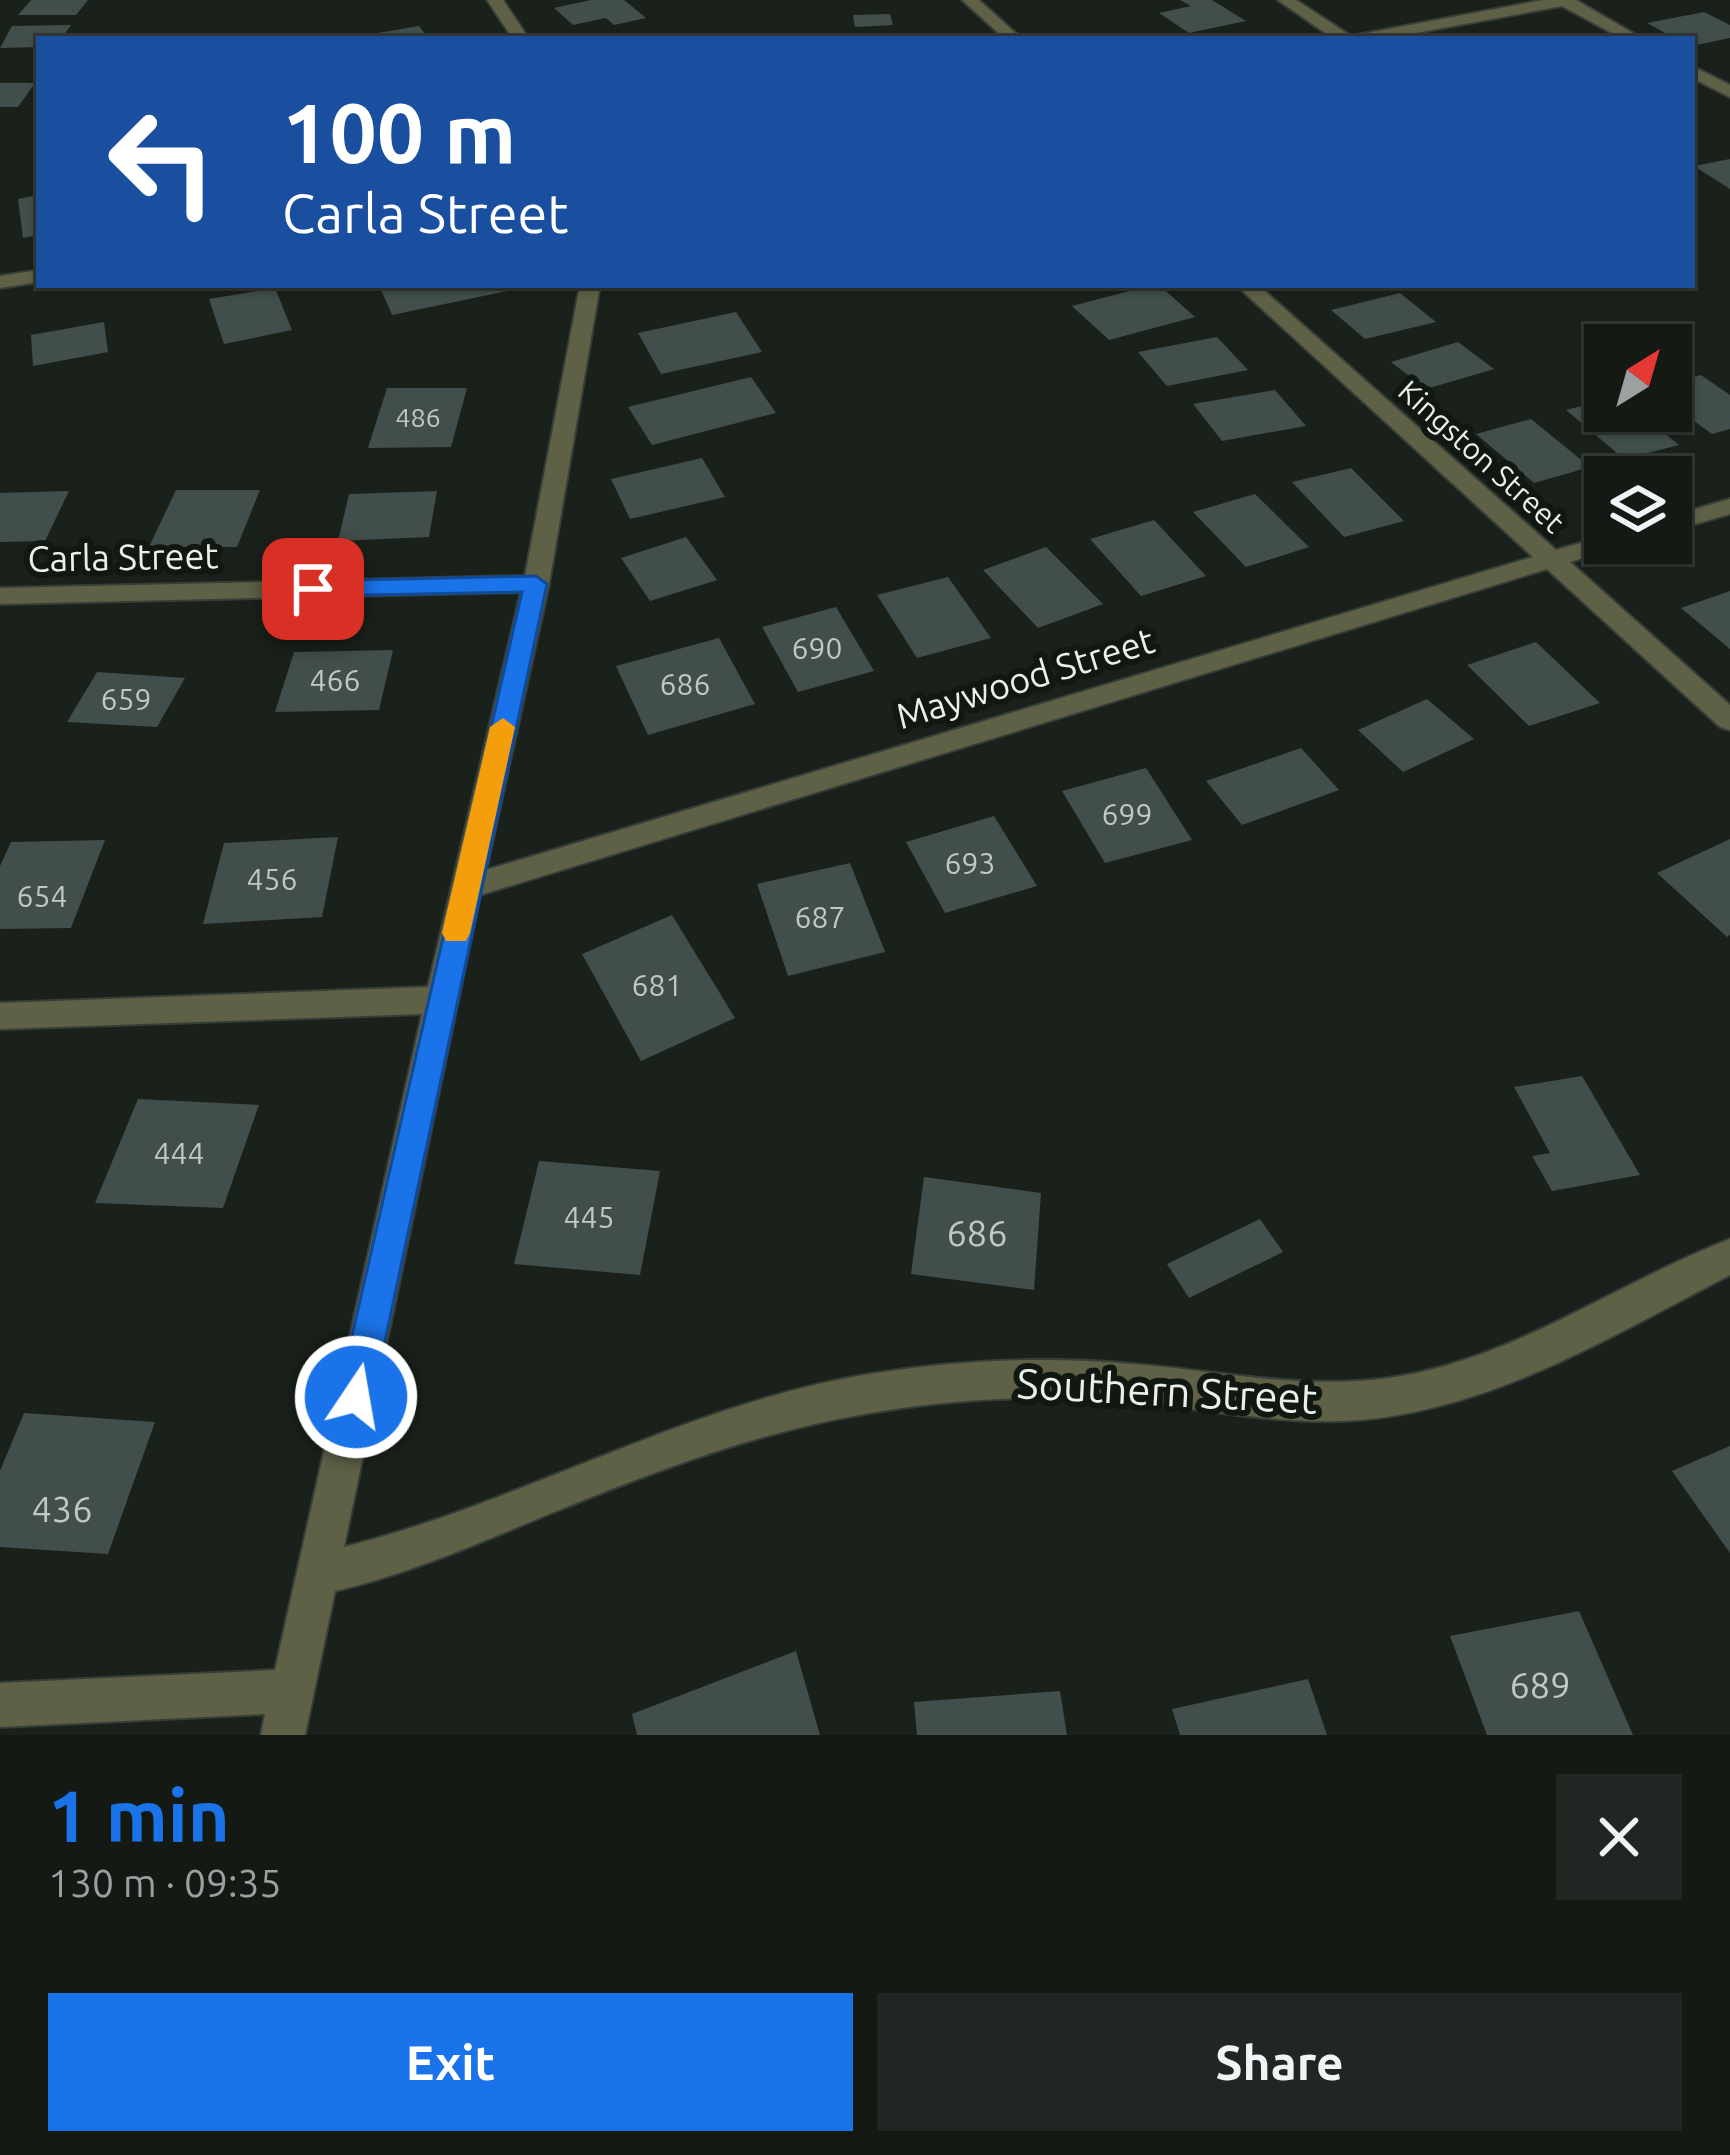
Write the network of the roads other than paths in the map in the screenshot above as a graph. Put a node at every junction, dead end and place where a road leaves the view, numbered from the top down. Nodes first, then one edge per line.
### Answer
1 (496, 0) edge
2 (970, 0) edge
3 (1286, 0) edge
4 (1567, 0) edge
5 (519, 36) edge
6 (1011, 36) edge
7 (1340, 36) edge
8 (1373, 36) edge
9 (1630, 36) edge
10 (1695, 72) edge
11 (1730, 92) edge
12 (36, 276) edge
13 (0, 282) edge
14 (589, 288) edge
15 (1249, 288) edge
16 (1730, 506) edge
17 (1692, 518) edge
18 (1584, 550) edge
19 (1550, 560) junction
20 (536, 584) junction
21 (0, 596) edge
22 (1730, 720) edge
23 (466, 888) junction
24 (441, 1000) junction
25 (0, 1016) edge
26 (1730, 1256) edge
27 (318, 1574) junction
28 (295, 1690) junction
29 (0, 1705) edge
30 (283, 1735) edge

1 - 5 street
2 - 6 street
3 - 7 street
4 - 8 street
4 - 9 street
10 - 11 street
12 - 13 street
14 - 20 street
15 - 19 street, Kingston Street
16 - 17 street
18 - 19 street, Maywood Street
19 - 22 street, Kingston Street
19 - 23 street, Maywood Street
20 - 21 street, Carla Street
20 - 23 street
23 - 24 street
24 - 25 street
24 - 27 street
26 - 27 street, Southern Street
27 - 28 street
28 - 29 street
28 - 30 street

